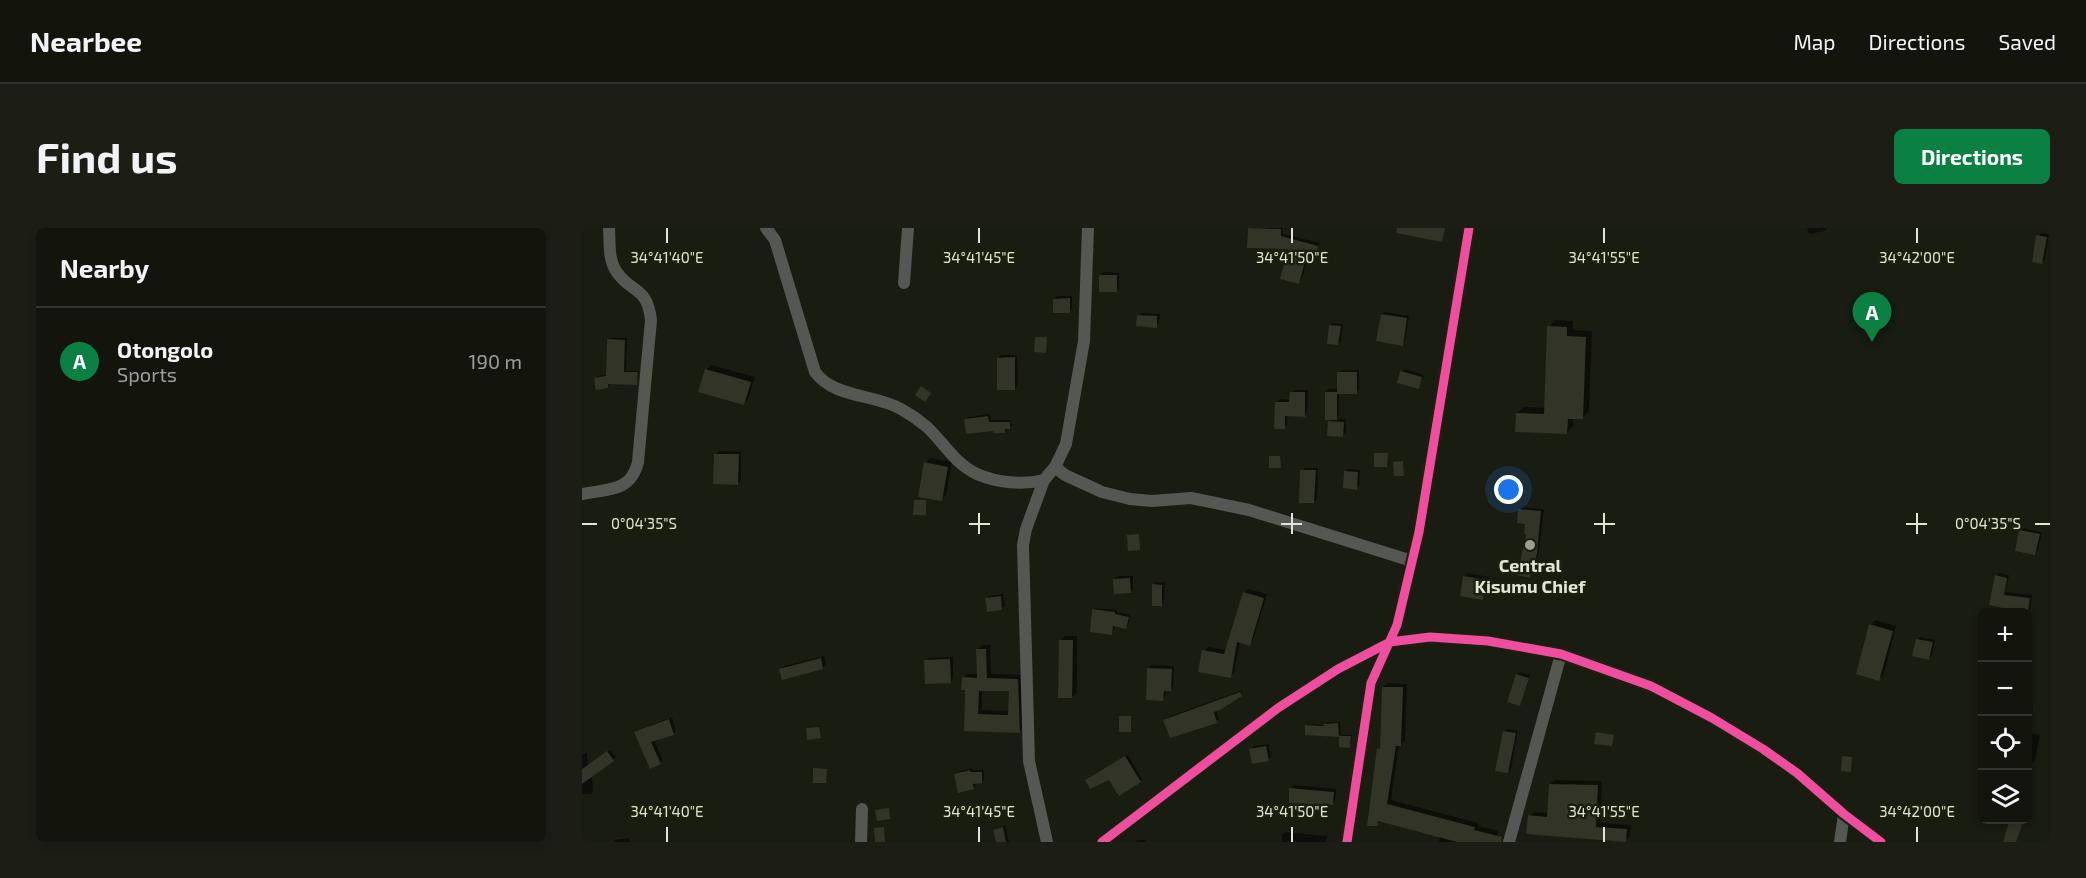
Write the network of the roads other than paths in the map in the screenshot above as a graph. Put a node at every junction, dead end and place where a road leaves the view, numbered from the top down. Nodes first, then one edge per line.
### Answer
1 (609, 228) edge
2 (766, 228) edge
3 (908, 228) edge
4 (1088, 228) edge
5 (1470, 228) edge
6 (904, 283) dead end
7 (1055, 467) junction
8 (1044, 480) junction
9 (582, 494) edge
10 (1413, 561) junction
11 (1390, 642) junction
12 (1561, 654) junction
13 (862, 808) dead end
14 (1844, 814) junction
15 (861, 842) edge
16 (1047, 842) edge
17 (1102, 842) edge
18 (1347, 842) edge
19 (1509, 842) edge
20 (1840, 842) edge
21 (1881, 842) edge

1 - 9 street
2 - 8 street
3 - 6 street
4 - 7 street
5 - 10 street
7 - 8 street
7 - 10 street
8 - 16 street
10 - 11 street
11 - 12 street
11 - 17 street
11 - 18 street
12 - 14 street
12 - 19 street
13 - 15 street
14 - 20 street
14 - 21 street

